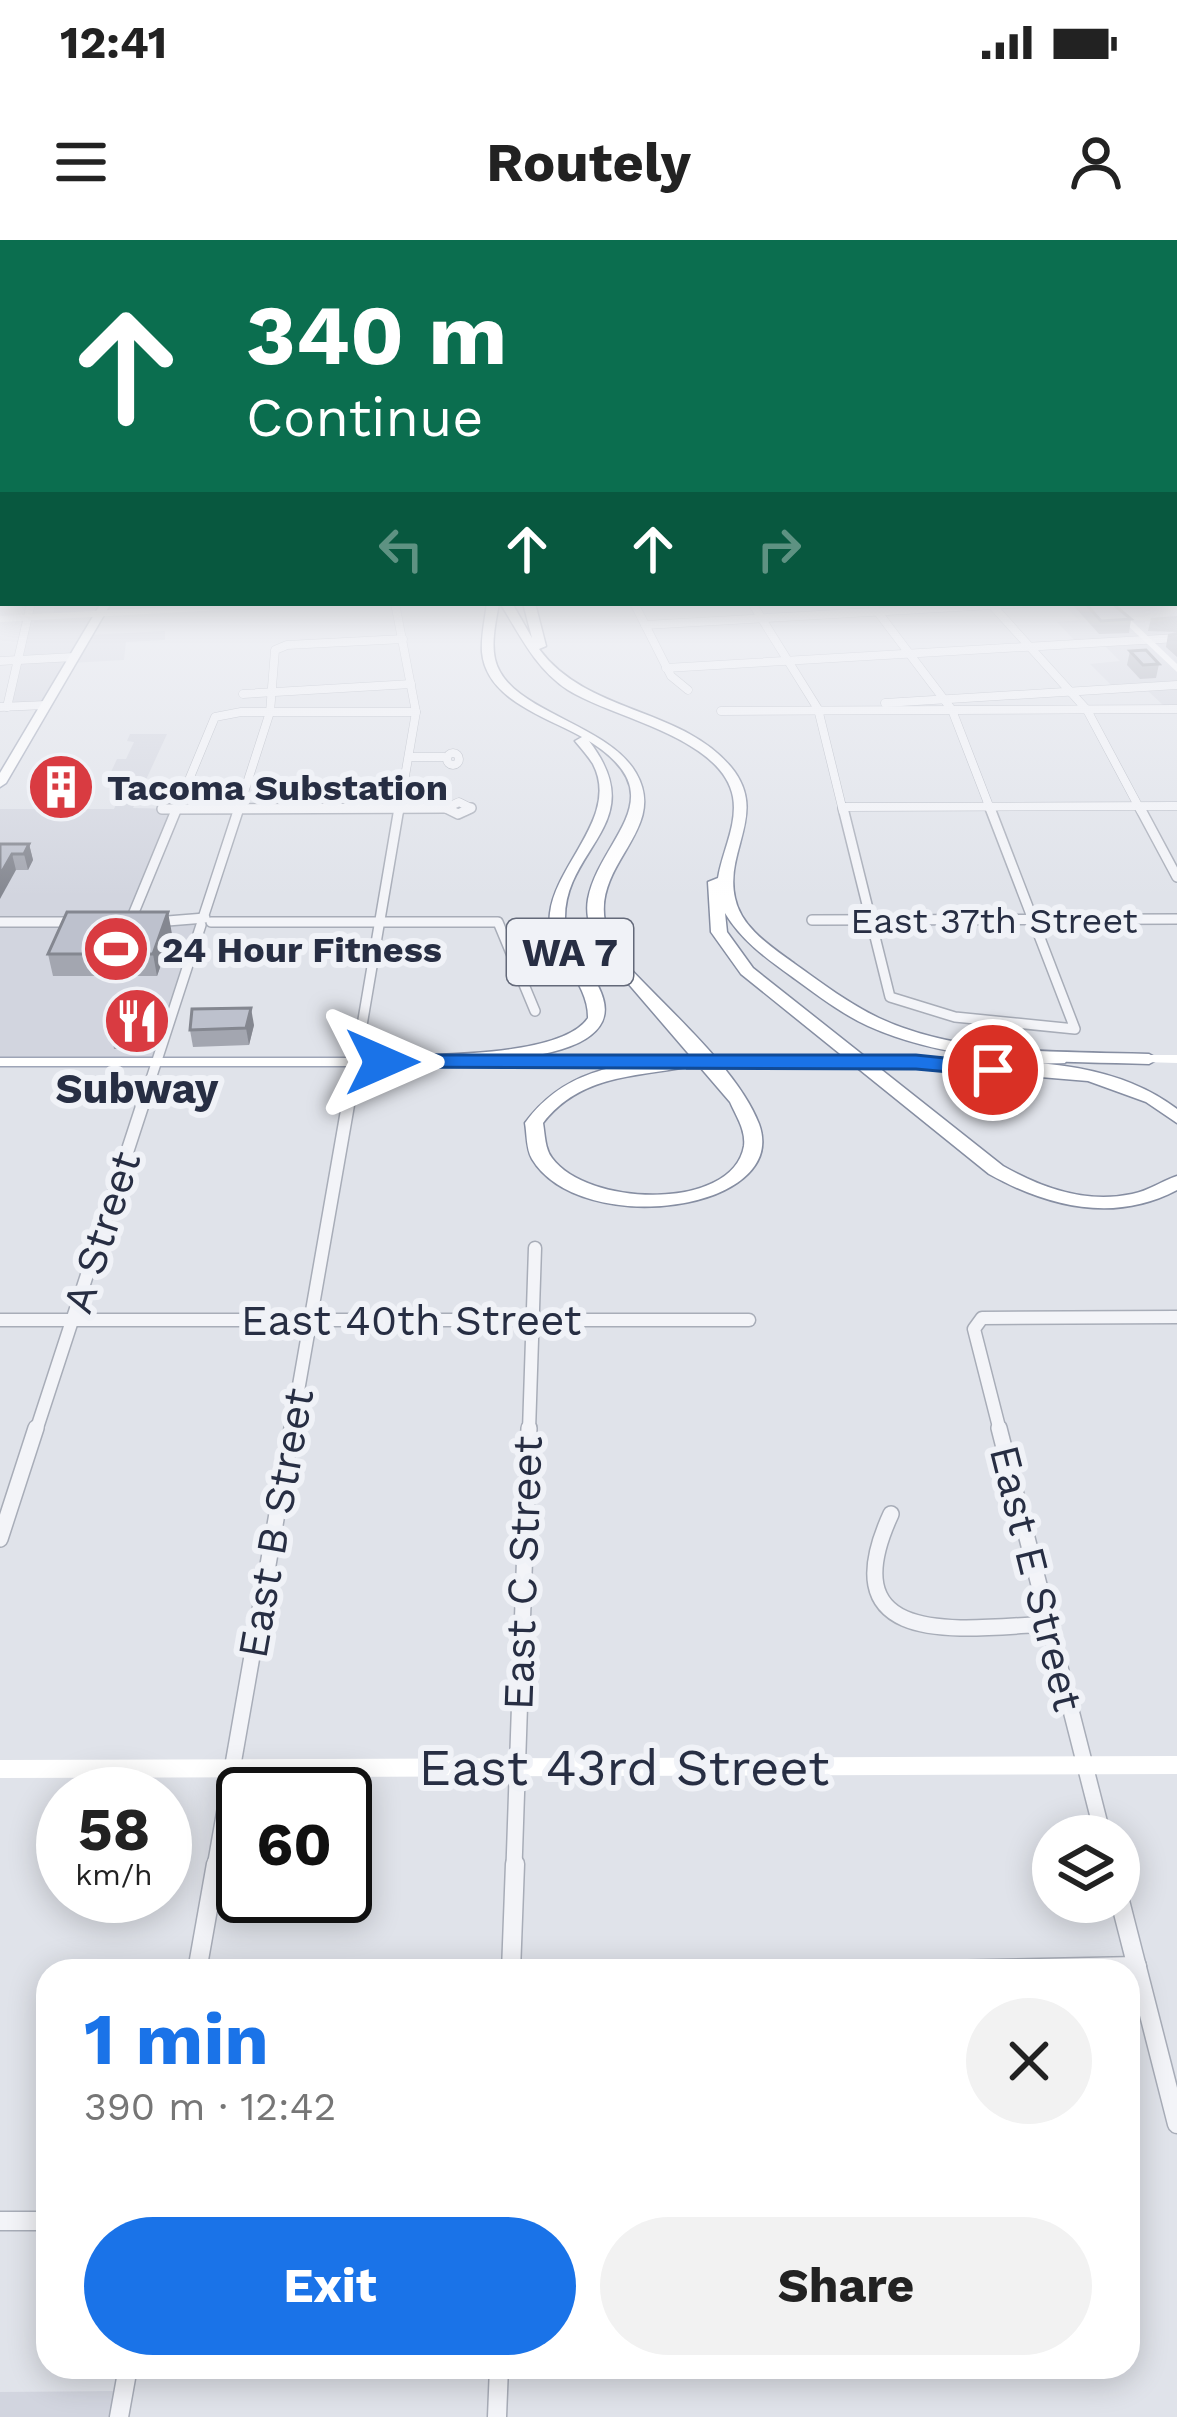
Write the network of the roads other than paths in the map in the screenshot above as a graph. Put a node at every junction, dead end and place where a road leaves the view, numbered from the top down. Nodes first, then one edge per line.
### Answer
1 (52, 695) edge
2 (271, 695) edge
3 (413, 695) edge
4 (520, 695) edge
5 (589, 695) edge
6 (809, 695) edge
7 (942, 695) edge
8 (1025, 695) edge
9 (1073, 695) edge
10 (946, 699) junction
11 (528, 701) junction
12 (46, 704) junction
13 (3, 707) edge
14 (818, 709) junction
15 (1177, 709) edge
16 (952, 710) junction
17 (1087, 710) junction
18 (721, 711) dead end
19 (269, 712) junction
20 (416, 712) junction
21 (409, 757) junction
22 (444, 758) dead end
23 (0, 784) edge
24 (990, 806) junction
25 (1138, 806) junction
26 (1177, 806) edge
27 (843, 807) junction
28 (162, 808) dead end
29 (175, 808) junction
30 (239, 808) junction
31 (400, 808) junction
32 (446, 808) dead end
33 (742, 821) junction
34 (1177, 878) edge
35 (812, 920) dead end
36 (872, 920) junction
37 (1034, 920) junction
38 (1177, 920) edge
39 (0, 922) edge
40 (81, 922) edge
41 (114, 922) edge
42 (130, 922) junction
43 (203, 922) junction
44 (380, 922) junction
45 (536, 1011) dead end
46 (359, 1043) dead end
47 (1149, 1059) junction
48 (1177, 1059) edge
49 (0, 1062) edge
50 (382, 1062) junction
51 (686, 1062) junction
52 (916, 1062) junction
53 (156, 1063) junction
54 (352, 1075) dead end
55 (1177, 1118) edge
56 (1177, 1182) edge
57 (535, 1248) dead end
58 (1177, 1317) edge
59 (72, 1319) junction
60 (0, 1320) edge
61 (311, 1320) junction
62 (530, 1320) junction
63 (749, 1320) dead end
64 (891, 1514) dead end
65 (0, 1539) edge
66 (1047, 1624) junction
67 (1085, 1765) junction
68 (1177, 1765) edge
69 (233, 1767) edge
70 (517, 1767) junction
71 (216, 1768) edge
72 (372, 1768) edge
73 (0, 1769) edge
74 (1098, 1815) edge
75 (216, 1864) edge
76 (1126, 1923) edge
77 (199, 1959) edge
78 (511, 1959) edge
79 (1135, 1959) edge
80 (1140, 1978) edge
81 (1177, 2124) edge
82 (0, 2221) edge
83 (36, 2221) edge
84 (126, 2379) edge
85 (499, 2379) edge
86 (119, 2417) edge
87 (497, 2417) edge

1 - 12 main road
2 - 19 street, A Street
3 - 20 street
4 - 11 highway, WA 7
5 - 33 highway
6 - 14 street
7 - 10 street
8 - 10 street
9 - 17 street
10 - 14 street
10 - 16 street
11 - 50 highway, WA 7
11 - 51 highway
12 - 13 street
12 - 23 main road
14 - 16 street
14 - 18 street
14 - 27 street
15 - 17 street
16 - 17 street
16 - 24 street
17 - 25 street
19 - 20 street
19 - 29 street
19 - 30 street, A Street
20 - 21 street
21 - 22 street
21 - 31 street
24 - 25 street
24 - 27 street
24 - 37 street
25 - 26 street
25 - 34 street
27 - 36 street
28 - 29 street
29 - 30 street
29 - 42 street
30 - 31 street
30 - 43 street, A Street
31 - 32 street
31 - 44 street
33 - 47 highway
33 - 56 highway
35 - 36 street, East 37th Street
36 - 37 street, East 37th Street
36 - 37 street
37 - 38 street, East 37th Street
39 - 40 street
41 - 42 street
42 - 43 street
43 - 44 street
43 - 53 street, A Street
44 - 45 street
44 - 46 street
47 - 48 street
47 - 52 main road, WA 7
49 - 53 main road, WA 7
50 - 51 main road, WA 7
50 - 53 main road, WA 7
51 - 52 main road, WA 7, bridge
52 - 55 highway
53 - 59 street, A Street
54 - 61 street, East B Street
57 - 62 street, East C Street
58 - 66 street, East E Street
59 - 60 street, East 40th Street
59 - 61 street, East 40th Street
59 - 65 street, A Street
61 - 62 street, East 40th Street
61 - 69 street, East B Street
62 - 63 street, East 40th Street
62 - 70 street, East C Street
64 - 66 street
66 - 67 street, East E Street
67 - 68 street, East 43rd Street
67 - 70 street, East 43rd Street
67 - 74 street, East E Street
70 - 72 street, East 43rd Street
70 - 78 street, East C Street
71 - 73 street, East 43rd Street
75 - 77 street, East B Street
76 - 79 street
80 - 81 street
82 - 83 street
84 - 86 street
85 - 87 street

